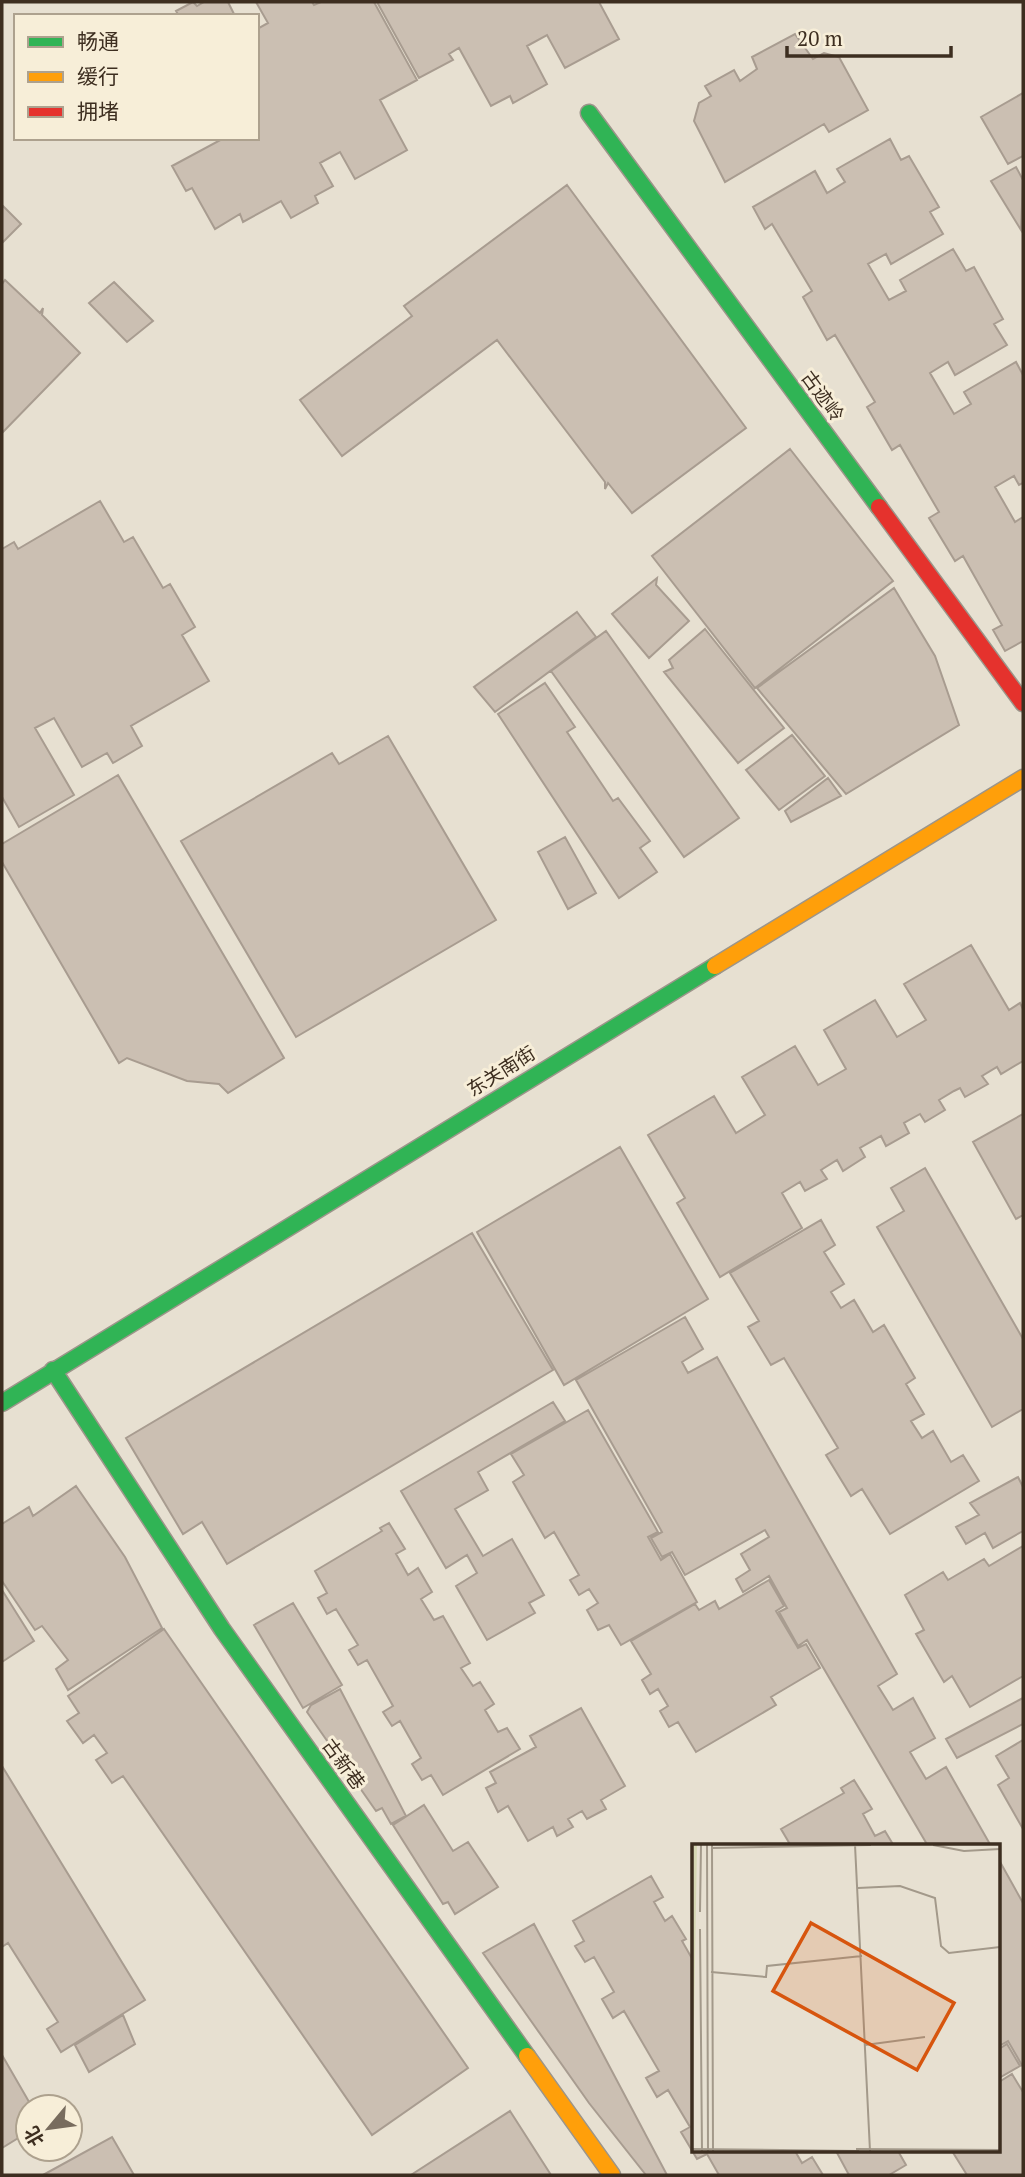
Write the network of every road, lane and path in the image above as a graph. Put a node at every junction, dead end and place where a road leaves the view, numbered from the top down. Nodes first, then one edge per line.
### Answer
1 (589, 113) dead end
2 (1023, 703) edge
3 (1023, 778) edge
4 (54, 1370) junction
5 (2, 1403) edge
6 (612, 2175) edge

1 - 2 street, 古迹岭
3 - 4 street, 东关南街
4 - 5 street, 东关南街
4 - 6 street, 古新巷

